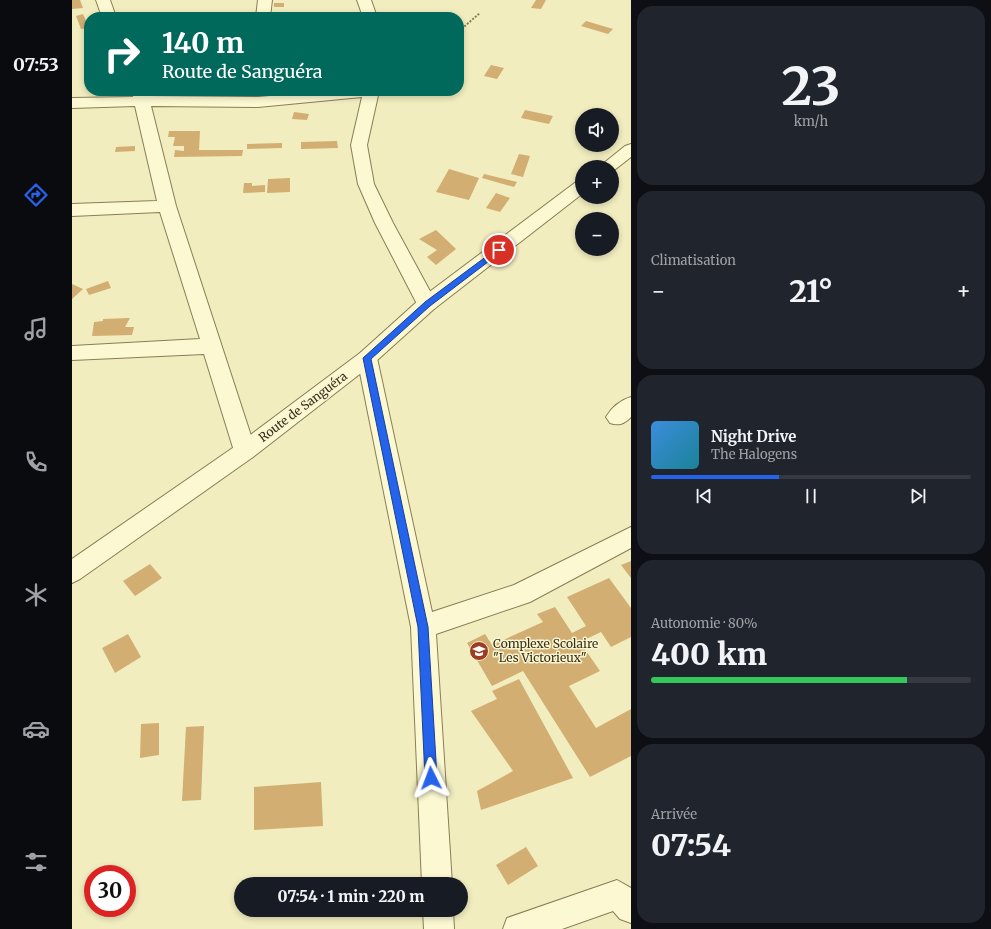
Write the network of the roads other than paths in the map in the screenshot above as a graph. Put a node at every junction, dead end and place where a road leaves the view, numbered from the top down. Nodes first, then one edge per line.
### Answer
1 (103, 0) edge
2 (265, 0) edge
3 (364, 0) edge
4 (107, 12) edge
5 (264, 12) edge
6 (368, 12) edge
7 (141, 96) edge
8 (277, 96) edge
9 (369, 96) edge
10 (258, 97) edge
11 (72, 103) edge
12 (631, 149) edge
13 (616, 160) edge
14 (575, 191) edge
15 (167, 206) junction
16 (72, 210) edge
17 (427, 304) junction
18 (211, 346) junction
19 (72, 353) edge
20 (367, 358) junction
21 (245, 451) junction
22 (631, 537) edge
23 (72, 572) edge
24 (423, 627) junction
25 (437, 877) edge
26 (626, 897) edge
27 (438, 917) edge
28 (439, 929) edge
29 (518, 929) edge

1 - 4 street
2 - 5 street
3 - 6 street
7 - 10 street
7 - 11 street
7 - 15 street
8 - 10 street
9 - 17 street
12 - 13 street
14 - 17 street, Route de Sanguéra
15 - 16 street
15 - 18 street
17 - 20 street, Route de Sanguéra
18 - 19 street
18 - 21 street
20 - 21 street, Route de Sanguéra
20 - 24 street
21 - 23 street, Route de Sanguéra
22 - 24 street
24 - 25 street
26 - 29 street
27 - 28 street

